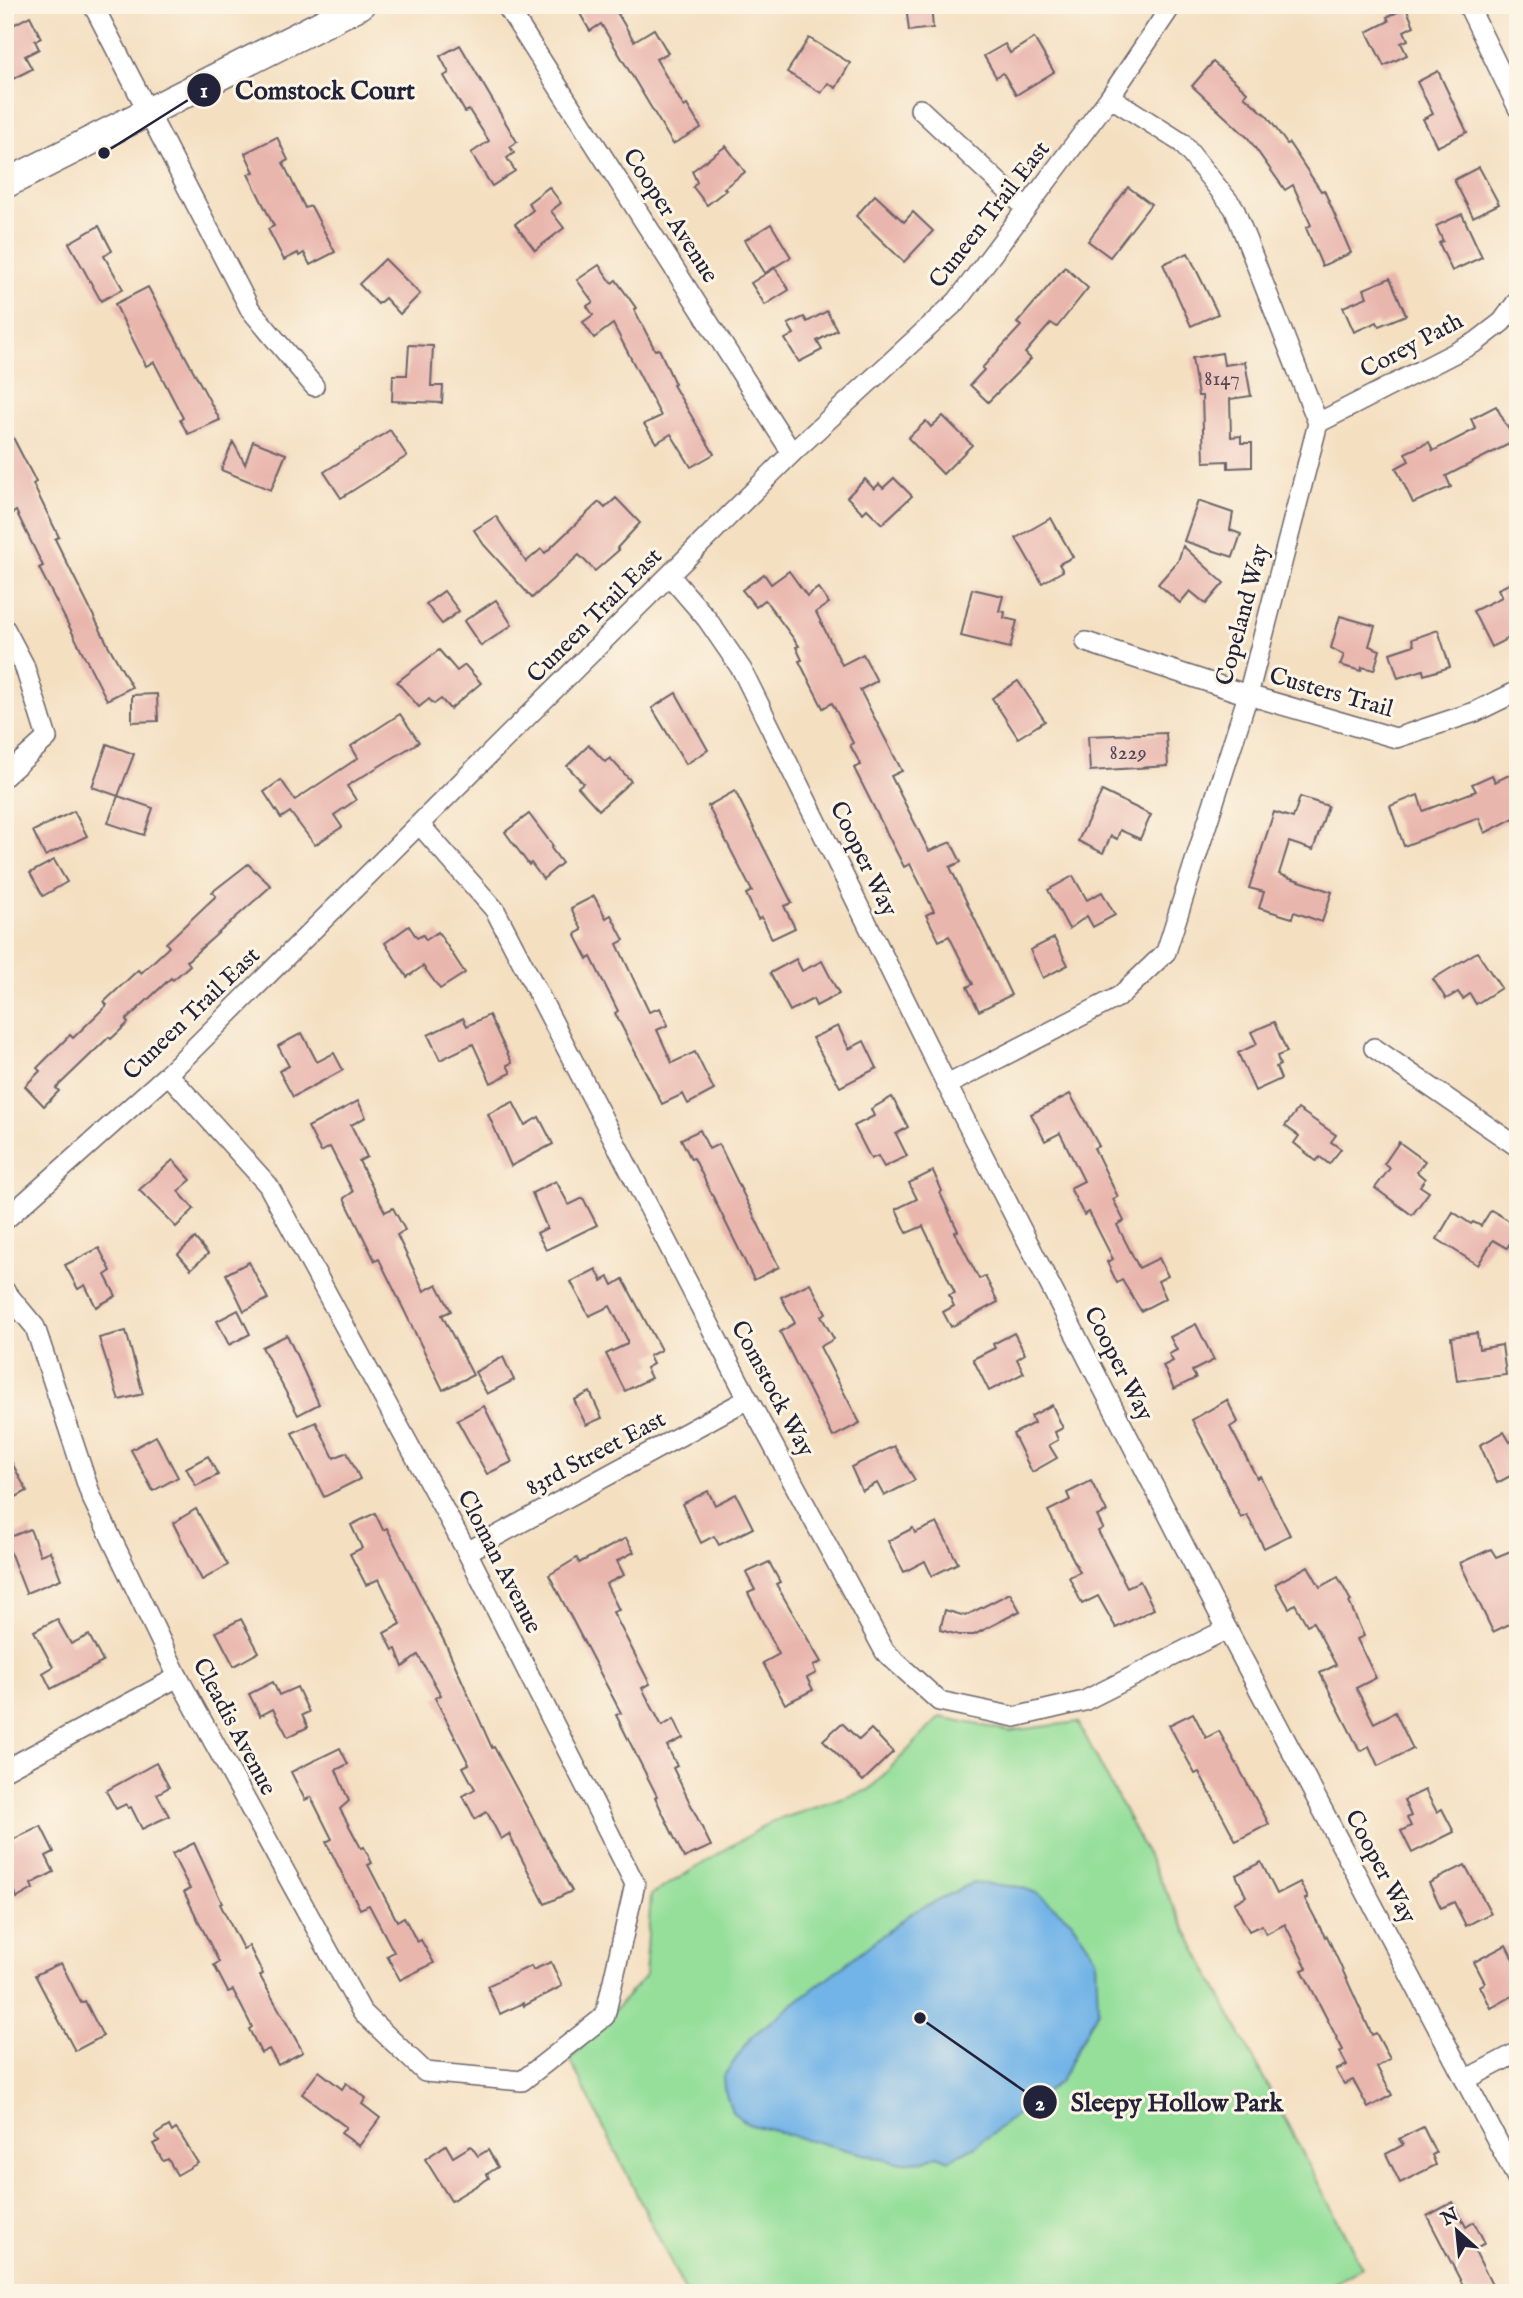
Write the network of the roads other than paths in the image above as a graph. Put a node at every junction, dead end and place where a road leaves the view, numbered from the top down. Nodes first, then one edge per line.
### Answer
1 (93, 5) edge
2 (360, 5) edge
3 (506, 5) edge
4 (1172, 5) edge
5 (1468, 5) edge
6 (1110, 97) junction
7 (1518, 107) edge
8 (920, 109) dead end
9 (147, 113) junction
10 (5, 184) edge
11 (1026, 208) junction
12 (1518, 300) edge
13 (314, 386) dead end
14 (1318, 423) junction
15 (792, 453) junction
16 (670, 576) junction
17 (5, 629) edge
18 (1086, 642) dead end
19 (1518, 691) edge
20 (1248, 695) junction
21 (5, 776) edge
22 (420, 825) junction
23 (1374, 1048) dead end
24 (168, 1074) junction
25 (947, 1085) junction
26 (1518, 1147) edge
27 (5, 1220) edge
28 (5, 1291) edge
29 (748, 1399) junction
30 (467, 1552) junction
31 (1227, 1629) junction
32 (178, 1677) junction
33 (5, 1770) edge
34 (1518, 2052) edge
35 (1465, 2080) junction
36 (522, 2081) joint
37 (1518, 2180) edge

1 - 9 street
2 - 9 street
3 - 15 street, Cooper Avenue
4 - 6 street, Cuneen Trail East
5 - 7 street
6 - 11 street, Cuneen Trail East
6 - 14 street
8 - 11 street
9 - 10 street
9 - 13 street
11 - 15 street, Cuneen Trail East
12 - 14 street, Corey Path
14 - 20 street, Copeland Way
15 - 16 street, Cuneen Trail East
16 - 22 street, Cuneen Trail East
16 - 25 street, Cooper Way
17 - 21 street
18 - 20 street, Custers Trail
19 - 20 street, Custers Trail
20 - 25 street, Copeland Way
22 - 24 street, Cuneen Trail East
22 - 29 street, Comstock Way
23 - 26 street
24 - 27 street, Cuneen Trail East
24 - 30 street, Cloman Avenue
25 - 31 street, Cooper Way
28 - 32 street, Cleadis Avenue
29 - 30 street, 83rd Street East
29 - 31 street, Comstock Way
30 - 36 street, Cloman Avenue
31 - 35 street, Cooper Way
32 - 33 street
32 - 36 street, Cleadis Avenue
34 - 35 street
35 - 37 street, Cooper Way

